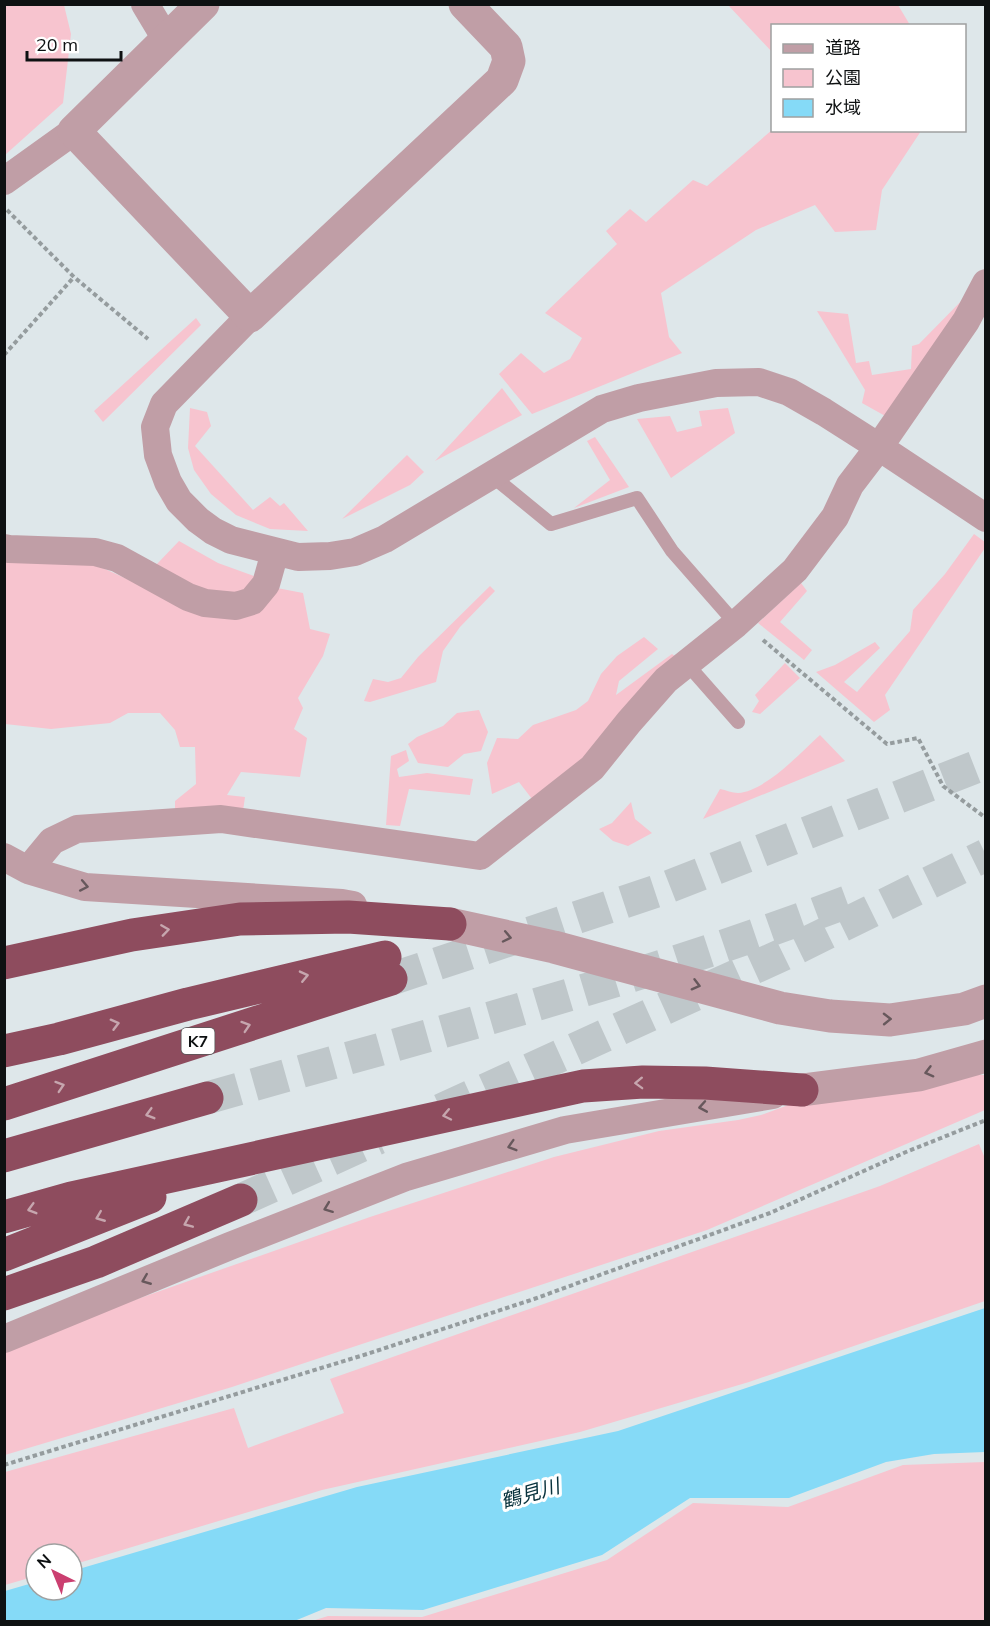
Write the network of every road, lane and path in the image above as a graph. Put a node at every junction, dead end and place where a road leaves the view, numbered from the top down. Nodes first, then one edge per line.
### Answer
1 (145, 4) edge
2 (203, 4) edge
3 (465, 4) edge
4 (166, 39) junction
5 (74, 131) junction
6 (4, 181) edge
7 (6, 209) dead end
8 (74, 277) junction
9 (986, 283) edge
10 (250, 316) junction
11 (148, 339) dead end
12 (4, 355) edge
13 (879, 447) junction
14 (491, 475) junction
15 (986, 518) edge
16 (4, 548) edge
17 (275, 552) junction
18 (738, 622) junction
19 (687, 664) junction
20 (738, 722) dead end
21 (986, 818) edge
22 (16, 863) edge
23 (450, 924) junction
24 (132, 935) junction
25 (4, 963) edge
26 (4, 975) edge
27 (986, 1001) edge
28 (4, 1051) edge
29 (986, 1056) edge
30 (802, 1090) junction
31 (207, 1098) tunnel mouth
32 (4, 1104) edge
33 (986, 1120) edge
34 (294, 1149) junction
35 (4, 1155) edge
36 (242, 1200) tunnel mouth
37 (4, 1217) edge
38 (4, 1255) edge
39 (4, 1294) edge
40 (4, 1339) edge
41 (4, 1465) edge

1 - 4 street
2 - 4 street
3 - 10 street
4 - 5 street
5 - 6 street
5 - 10 street
7 - 8 path
8 - 11 path
8 - 12 path
9 - 13 street
10 - 17 street
13 - 14 street
13 - 15 street
13 - 18 street
14 - 17 street
14 - 18 lane
16 - 17 street
18 - 19 street
18 - 21 path
19 - 20 lane
19 - 22 street
22 -> 23 street
24 -> 23 highway
23 -> 27 street
24 - 25 highway
24 - 26 highway
28 - 32 highway, K7
29 -> 30 street
30 -> 34 highway
30 -> 40 street
31 -> 35 highway
33 - 41 path
34 -> 37 highway
34 -> 38 highway
36 -> 39 highway

